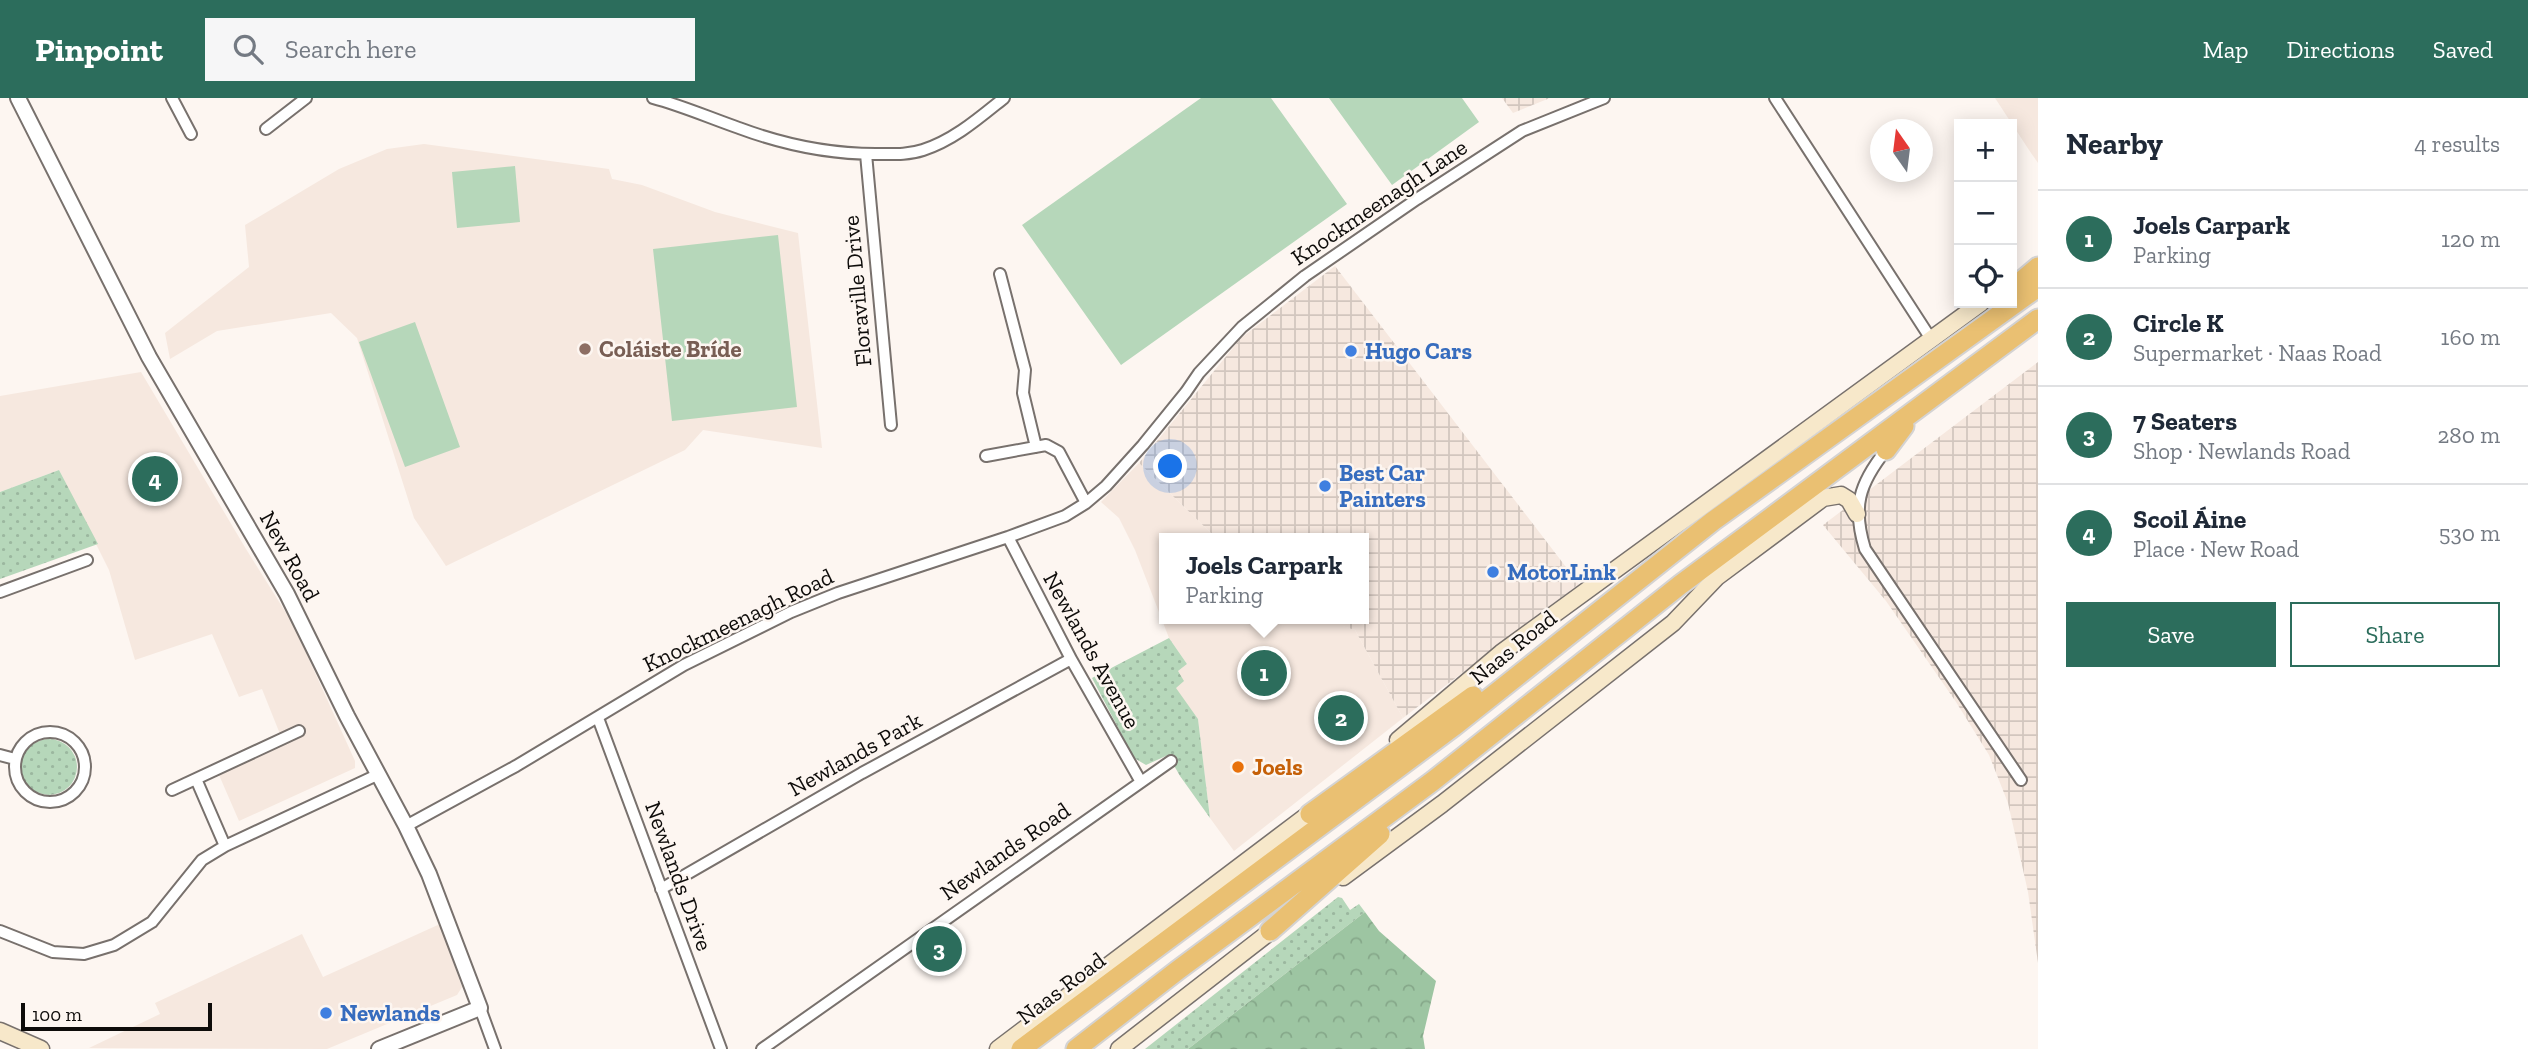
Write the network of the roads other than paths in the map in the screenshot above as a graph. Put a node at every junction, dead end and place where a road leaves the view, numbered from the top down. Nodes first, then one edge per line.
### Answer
1 (18, 98) edge
2 (173, 98) edge
3 (306, 98) edge
4 (653, 98) edge
5 (1004, 98) edge
6 (1604, 98) edge
7 (1774, 98) edge
8 (266, 129) dead end
9 (191, 134) dead end
10 (866, 154) junction
11 (2038, 265) edge
12 (1000, 274) dead end
13 (2017, 278) edge
14 (2017, 284) edge
15 (2038, 287) edge
16 (1974, 308) edge
17 (1988, 308) edge
18 (2038, 319) edge
19 (1931, 339) junction
20 (1186, 392) joint
21 (1883, 398) junction
22 (1915, 411) junction
23 (891, 425) dead end
24 (1036, 447) junction
25 (1886, 450) joint
26 (986, 456) dead end
27 (1086, 503) junction
28 (1857, 514) junction
29 (1008, 537) junction
30 (87, 560) dead end
31 (0, 592) edge
32 (1580, 624) junction
33 (1071, 659) junction
34 (598, 718) junction
35 (299, 731) dead end
36 (0, 755) edge
37 (15, 759) junction
38 (1171, 761) dead end
39 (377, 775) junction
40 (196, 779) junction
41 (2021, 780) dead end
42 (1433, 781) junction
43 (1141, 782) junction
44 (172, 790) dead end
45 (1310, 814) junction
46 (406, 826) junction
47 (225, 846) junction
48 (661, 888) junction
49 (0, 931) edge
50 (1270, 931) junction
51 (480, 1008) junction
52 (0, 1034) edge
53 (21, 1049) edge
54 (41, 1049) edge
55 (379, 1049) edge
56 (495, 1049) edge
57 (721, 1049) edge
58 (762, 1049) edge
59 (998, 1049) edge
60 (1021, 1049) edge
61 (1076, 1049) edge
62 (1119, 1049) edge

1 - 39 street, New Road
2 - 9 street
3 - 8 street
4 - 10 street
5 - 10 street
6 - 20 street, Knockmeenagh Lane
7 - 19 street
10 - 23 street, Floraville Drive
11 - 13 main road
11 - 14 highway
12 - 24 street
15 - 21 highway, Naas Road
16 - 19 main road, Naas Road
17 - 21 highway
18 - 22 highway
19 - 45 main road, Naas Road
20 - 27 street, Knockmeenagh Road
21 - 32 highway, Naas Road
22 - 25 highway
22 - 42 highway
24 - 26 street
24 - 27 street
25 - 28 street
27 - 29 street, Knockmeenagh Road
28 - 41 street
28 - 50 main road
29 - 33 street, Newlands Avenue
29 - 34 street, Knockmeenagh Road
30 - 31 street
32 - 45 highway
32 - 60 highway, Naas Road
33 - 43 street, Newlands Avenue
33 - 48 street, Newlands Park
34 - 46 street, Knockmeenagh Road
34 - 48 street, Newlands Drive
35 - 40 street
36 - 37 street
37 - 37 street
38 - 43 street, Newlands Road
39 - 46 street, New Road
39 - 47 street
40 - 44 street
40 - 47 street
42 - 50 highway
42 - 61 highway
43 - 58 street, Newlands Road
45 - 59 main road, Naas Road
46 - 51 street, New Road
47 - 49 street
48 - 57 street, Newlands Drive
50 - 62 main road
51 - 55 street
51 - 56 street, New Road
52 - 53 main road
52 - 54 main road

